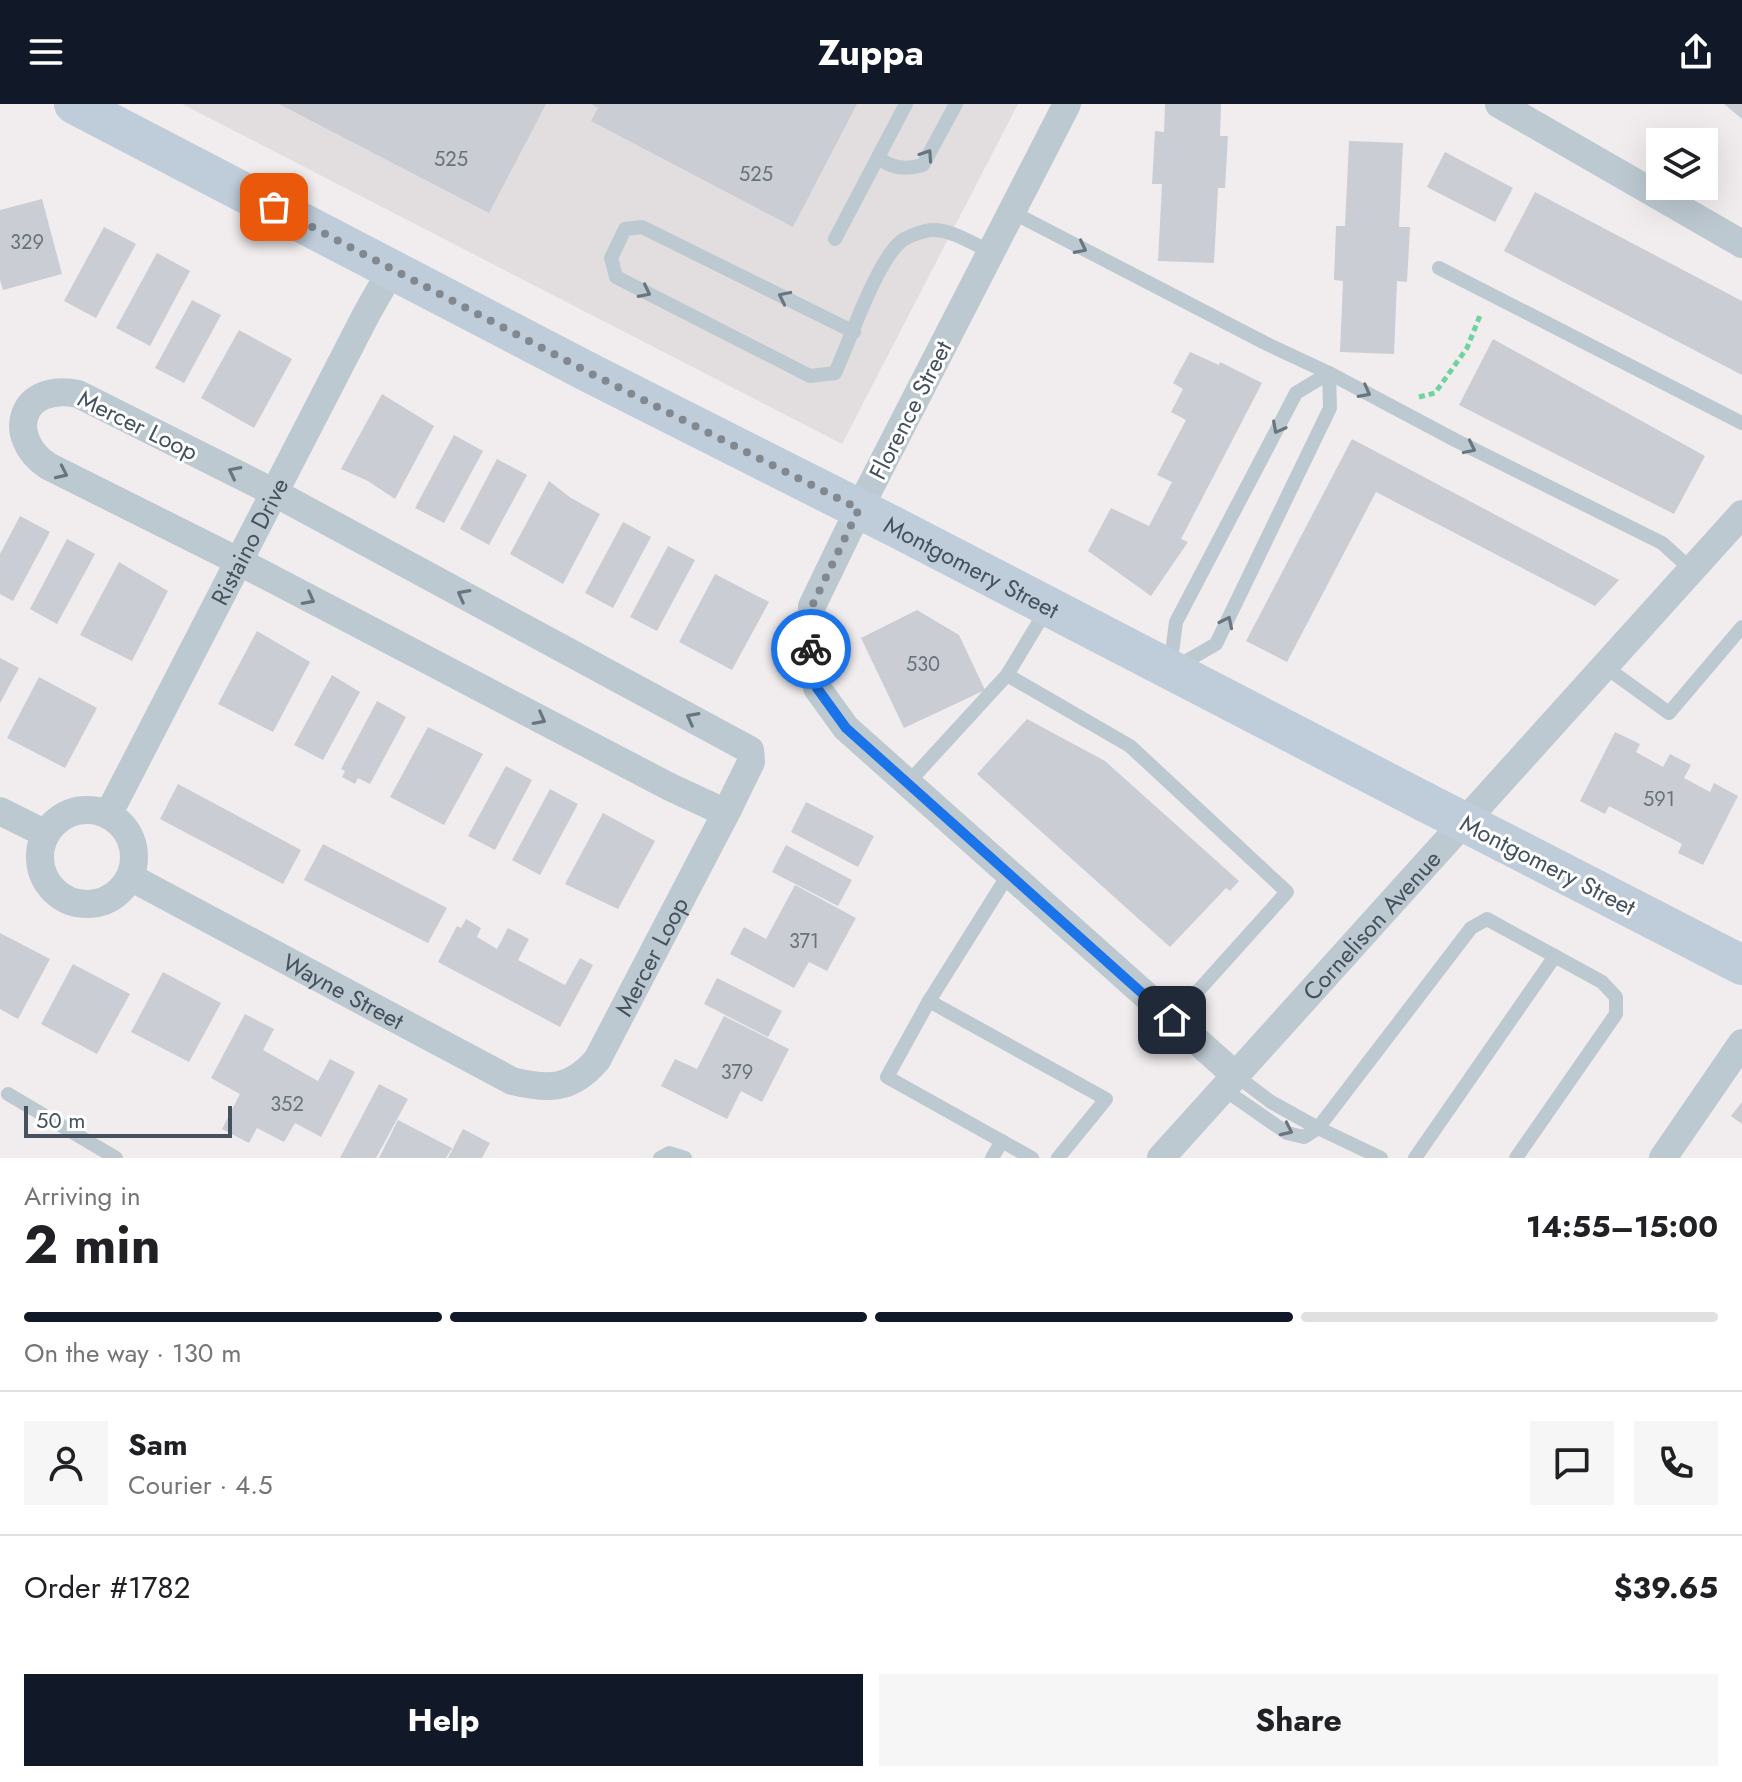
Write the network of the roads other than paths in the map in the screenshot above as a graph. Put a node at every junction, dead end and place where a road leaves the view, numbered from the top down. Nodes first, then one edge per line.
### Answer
1 (74, 104) edge
2 (906, 104) edge
3 (956, 104) edge
4 (1067, 104) edge
5 (1499, 104) edge
6 (878, 157) junction
7 (1012, 212) junction
8 (835, 239) dead end
9 (1742, 244) edge
10 (991, 252) junction
11 (1439, 268) dead end
12 (392, 269) junction
13 (854, 332) junction
14 (1329, 373) junction
15 (1742, 423) edge
16 (275, 493) junction
17 (859, 509) junction
18 (1739, 523) edge
19 (240, 562) junction
20 (1692, 570) junction
21 (1048, 607) junction
22 (1742, 627) edge
23 (1604, 666) junction
24 (1170, 671) junction
25 (1007, 675) junction
26 (907, 784) junction
27 (0, 811) edge
28 (726, 813) junction
29 (108, 815) junction
30 (46, 834) junction
31 (1008, 875) junction
32 (130, 877) junction
33 (1555, 956) junction
34 (1742, 965) edge
35 (929, 1001) junction
36 (1172, 1020) junction
37 (1742, 1043) edge
38 (1228, 1081) junction
39 (563, 1085) joint
40 (8, 1094) dead end
41 (1318, 1128) junction
42 (1002, 1141) junction
43 (116, 1158) edge
44 (660, 1158) edge
45 (685, 1158) edge
46 (992, 1158) edge
47 (1032, 1158) edge
48 (1058, 1158) edge
49 (1161, 1158) edge
50 (1381, 1158) edge
51 (1415, 1158) edge
52 (1516, 1158) edge
53 (1663, 1158) edge

1 - 12 main road, Montgomery Street
2 - 6 lane
6 -> 3 lane
4 - 7 street, Florence Street
5 - 9 street
6 - 8 lane
7 - 10 street, Florence Street
7 -> 14 lane
10 - 13 lane
10 - 17 street, Florence Street
11 - 15 lane
12 - 16 street, Ristaino Drive
12 - 17 main road, Montgomery Street
13 -> 13 lane
14 -> 20 lane
14 -> 24 lane
24 -> 14 lane
16 - 19 street, Ristaino Drive
16 -> 19 street, Mercer Loop
28 -> 16 street, Mercer Loop
17 - 21 main road, Montgomery Street
17 - 26 street, Florence Street
18 - 20 street, Cornelison Avenue
19 -> 28 street, Mercer Loop
19 - 29 street, Ristaino Drive
20 - 23 street, Cornelison Avenue
21 - 24 main road, Montgomery Street
21 - 25 lane
22 - 23 lane
23 - 38 street, Cornelison Avenue
24 - 34 main road, Montgomery Street, bridge
25 - 26 lane
25 - 36 lane
26 - 31 street, Florence Street
27 - 30 street
28 - 39 street, Mercer Loop
29 - 30 street
29 - 32 street
30 - 32 street
31 - 35 lane
31 - 36 street, Florence Street
32 - 39 street, Wayne Street
33 - 41 lane
33 - 51 lane
33 - 52 lane
35 - 42 lane
35 - 48 lane
36 - 38 street, Florence Street
37 - 53 street
38 - 41 lane
38 - 49 street, Cornelison Avenue
40 - 43 lane
41 - 50 lane
42 - 46 lane
42 - 47 lane
44 - 45 lane

